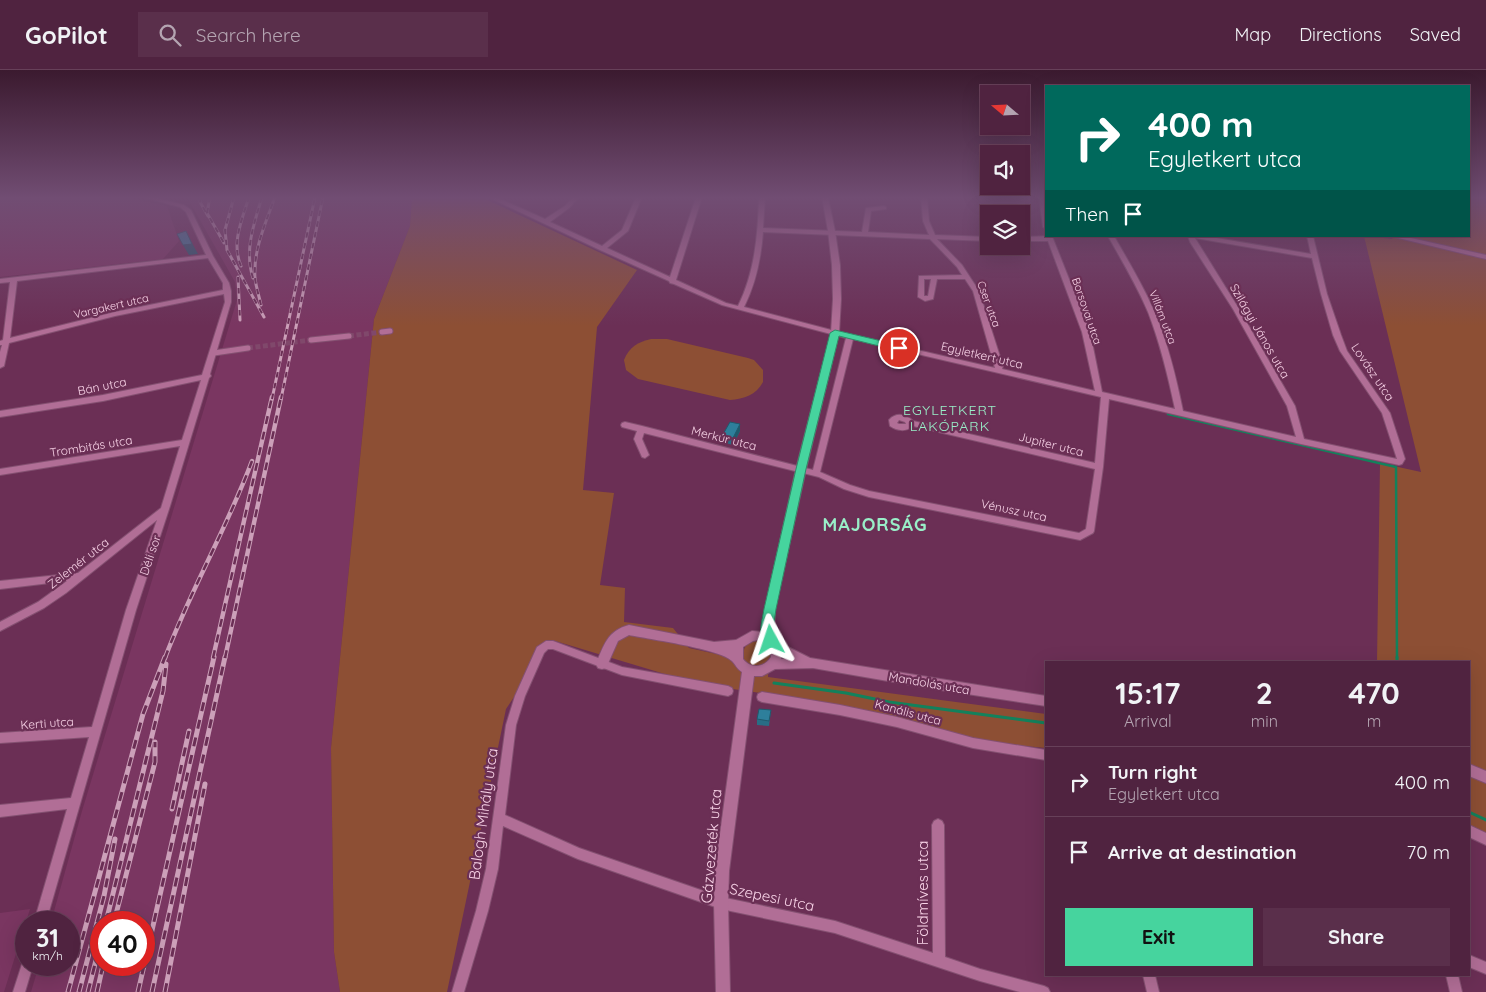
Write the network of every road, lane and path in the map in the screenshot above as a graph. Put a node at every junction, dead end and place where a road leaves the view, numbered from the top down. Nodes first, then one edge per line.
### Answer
1 (202, 240) edge
2 (583, 240) edge
3 (613, 240) edge
4 (685, 240) edge
5 (759, 240) edge
6 (835, 240) edge
7 (935, 240) edge
8 (1051, 240) edge
9 (1113, 240) edge
10 (1192, 240) edge
11 (1217, 240) edge
12 (1311, 240) edge
13 (1410, 240) edge
14 (602, 249) junction
15 (210, 256) junction
16 (1314, 256) junction
17 (1486, 257) edge
18 (968, 277) junction
19 (934, 278) dead end
20 (14, 279) junction
21 (0, 280) edge
22 (672, 282) junction
23 (228, 291) junction
24 (740, 308) junction
25 (390, 331) dead end
26 (382, 332) tunnel mouth
27 (835, 333) junction
28 (349, 336) tunnel mouth
29 (850, 336) junction
30 (311, 340) tunnel mouth
31 (3, 343) edge
32 (248, 348) tunnel mouth
33 (214, 353) junction
34 (0, 366) edge
35 (998, 370) junction
36 (207, 376) junction
37 (1102, 395) junction
38 (1179, 412) junction
39 (0, 414) edge
40 (910, 423) dead end
41 (625, 425) dead end
42 (642, 429) junction
43 (1301, 441) junction
44 (185, 442) junction
45 (645, 455) dead end
46 (1399, 462) joint
47 (1099, 467) junction
48 (801, 469) junction
49 (0, 472) edge
50 (816, 473) junction
51 (165, 509) junction
52 (82, 576) junction
53 (0, 585) edge
54 (770, 609) junction
55 (0, 627) edge
56 (754, 635) junction
57 (768, 638) junction
58 (740, 642) junction
59 (546, 645) joint
60 (711, 646) junction
61 (777, 647) junction
62 (736, 657) junction
63 (602, 664) junction
64 (774, 664) junction
65 (812, 664) junction
66 (748, 670) junction
67 (764, 671) junction
68 (728, 692) dead end
69 (762, 697) dead end
70 (1045, 701) edge
71 (744, 703) junction
72 (95, 732) junction
73 (0, 738) edge
74 (1045, 755) edge
75 (1470, 770) edge
76 (1486, 777) edge
77 (74, 803) junction
78 (0, 811) edge
79 (499, 818) junction
80 (938, 825) dead end
81 (1470, 831) edge
82 (1486, 839) edge
83 (721, 903) junction
84 (43, 911) edge
85 (1470, 960) edge
86 (939, 962) junction
87 (1486, 968) edge
88 (24, 976) edge
89 (1149, 976) edge
90 (1452, 976) edge
91 (19, 992) edge
92 (458, 992) edge
93 (724, 992) edge
94 (1044, 992) edge
95 (1153, 992) edge
96 (1456, 992) edge

1 - 15 street
2 - 14 street, Egyletkert utca
3 - 14 street
4 - 22 street
5 - 24 street
6 - 27 street
7 - 18 street, Cser utca
8 - 37 street, Borsovai utca
9 - 38 street, Villám utca
10 - 43 street, Szilágyi János utca
11 - 16 street
12 - 16 street, Lovász utca
13 - 17 street
14 - 22 street, Egyletkert utca
15 - 20 street
15 - 23 street
16 - 46 street, Lovász utca
18 - 19 street
18 - 35 street, Cser utca
20 - 21 street
20 - 31 street
22 - 24 street, Egyletkert utca
23 - 31 street, Vargakert utca
23 - 33 street, Déli sor
24 - 27 street, Egyletkert utca
25 - 26 street
27 - 29 street, Egyletkert utca
27 - 48 street
28 - 30 street
29 - 35 street, Egyletkert utca
29 - 50 street
31 - 34 street
32 - 33 street
33 - 36 street, Déli sor
35 - 37 street, Egyletkert utca
36 - 39 street, Bán utca
36 - 44 street, Déli sor
37 - 38 street, Egyletkert utca
37 - 47 street, Vénusz utca
38 - 43 street, Egyletkert utca
40 - 47 street, Jupiter utca
41 - 42 street, Merkúr utca
42 - 45 street
42 - 48 street, Merkúr utca
43 - 46 street, Egyletkert utca
44 - 49 street, Trombitás utca
44 - 51 street, Déli sor
47 - 50 street, Vénusz utca
48 - 50 street, Vénusz utca
48 - 54 street
51 - 52 street, Zelemér utca
51 - 72 street, Déli sor
52 - 53 street
52 - 55 street, Zelemér utca
54 - 56 street
54 - 57 street
56 - 57 street
56 - 58 street
57 - 61 street
58 - 60 street
58 - 62 street
59 - 63 street
59 - 79 street, Balogh Mihály utca
60 - 62 street
60 - 63 street
61 - 64 street
61 - 65 street, Mandolás utca
62 - 66 street
63 - 68 street
64 - 65 street, Mandolás utca
64 - 67 street
65 - 70 street, Mandolás utca
66 - 67 street
66 - 71 street, Gázvezeték utca
67 - 71 street, Gázvezeték utca
69 - 74 street, Kanális utca
71 - 83 street, Gázvezeték utca
72 - 73 street, Kerti utca
72 - 77 street, Déli sor
75 - 76 street
77 - 78 street
77 - 84 street, Déli sor
79 - 83 street, Szepesi utca
79 - 92 street, Balogh Mihály utca
80 - 86 street, Földmíves utca
81 - 82 street
83 - 86 street, Szepesi utca
83 - 93 street, Gázvezeték utca
85 - 87 street
86 - 94 street, Szepesi utca
88 - 91 street
89 - 95 street
90 - 96 street

